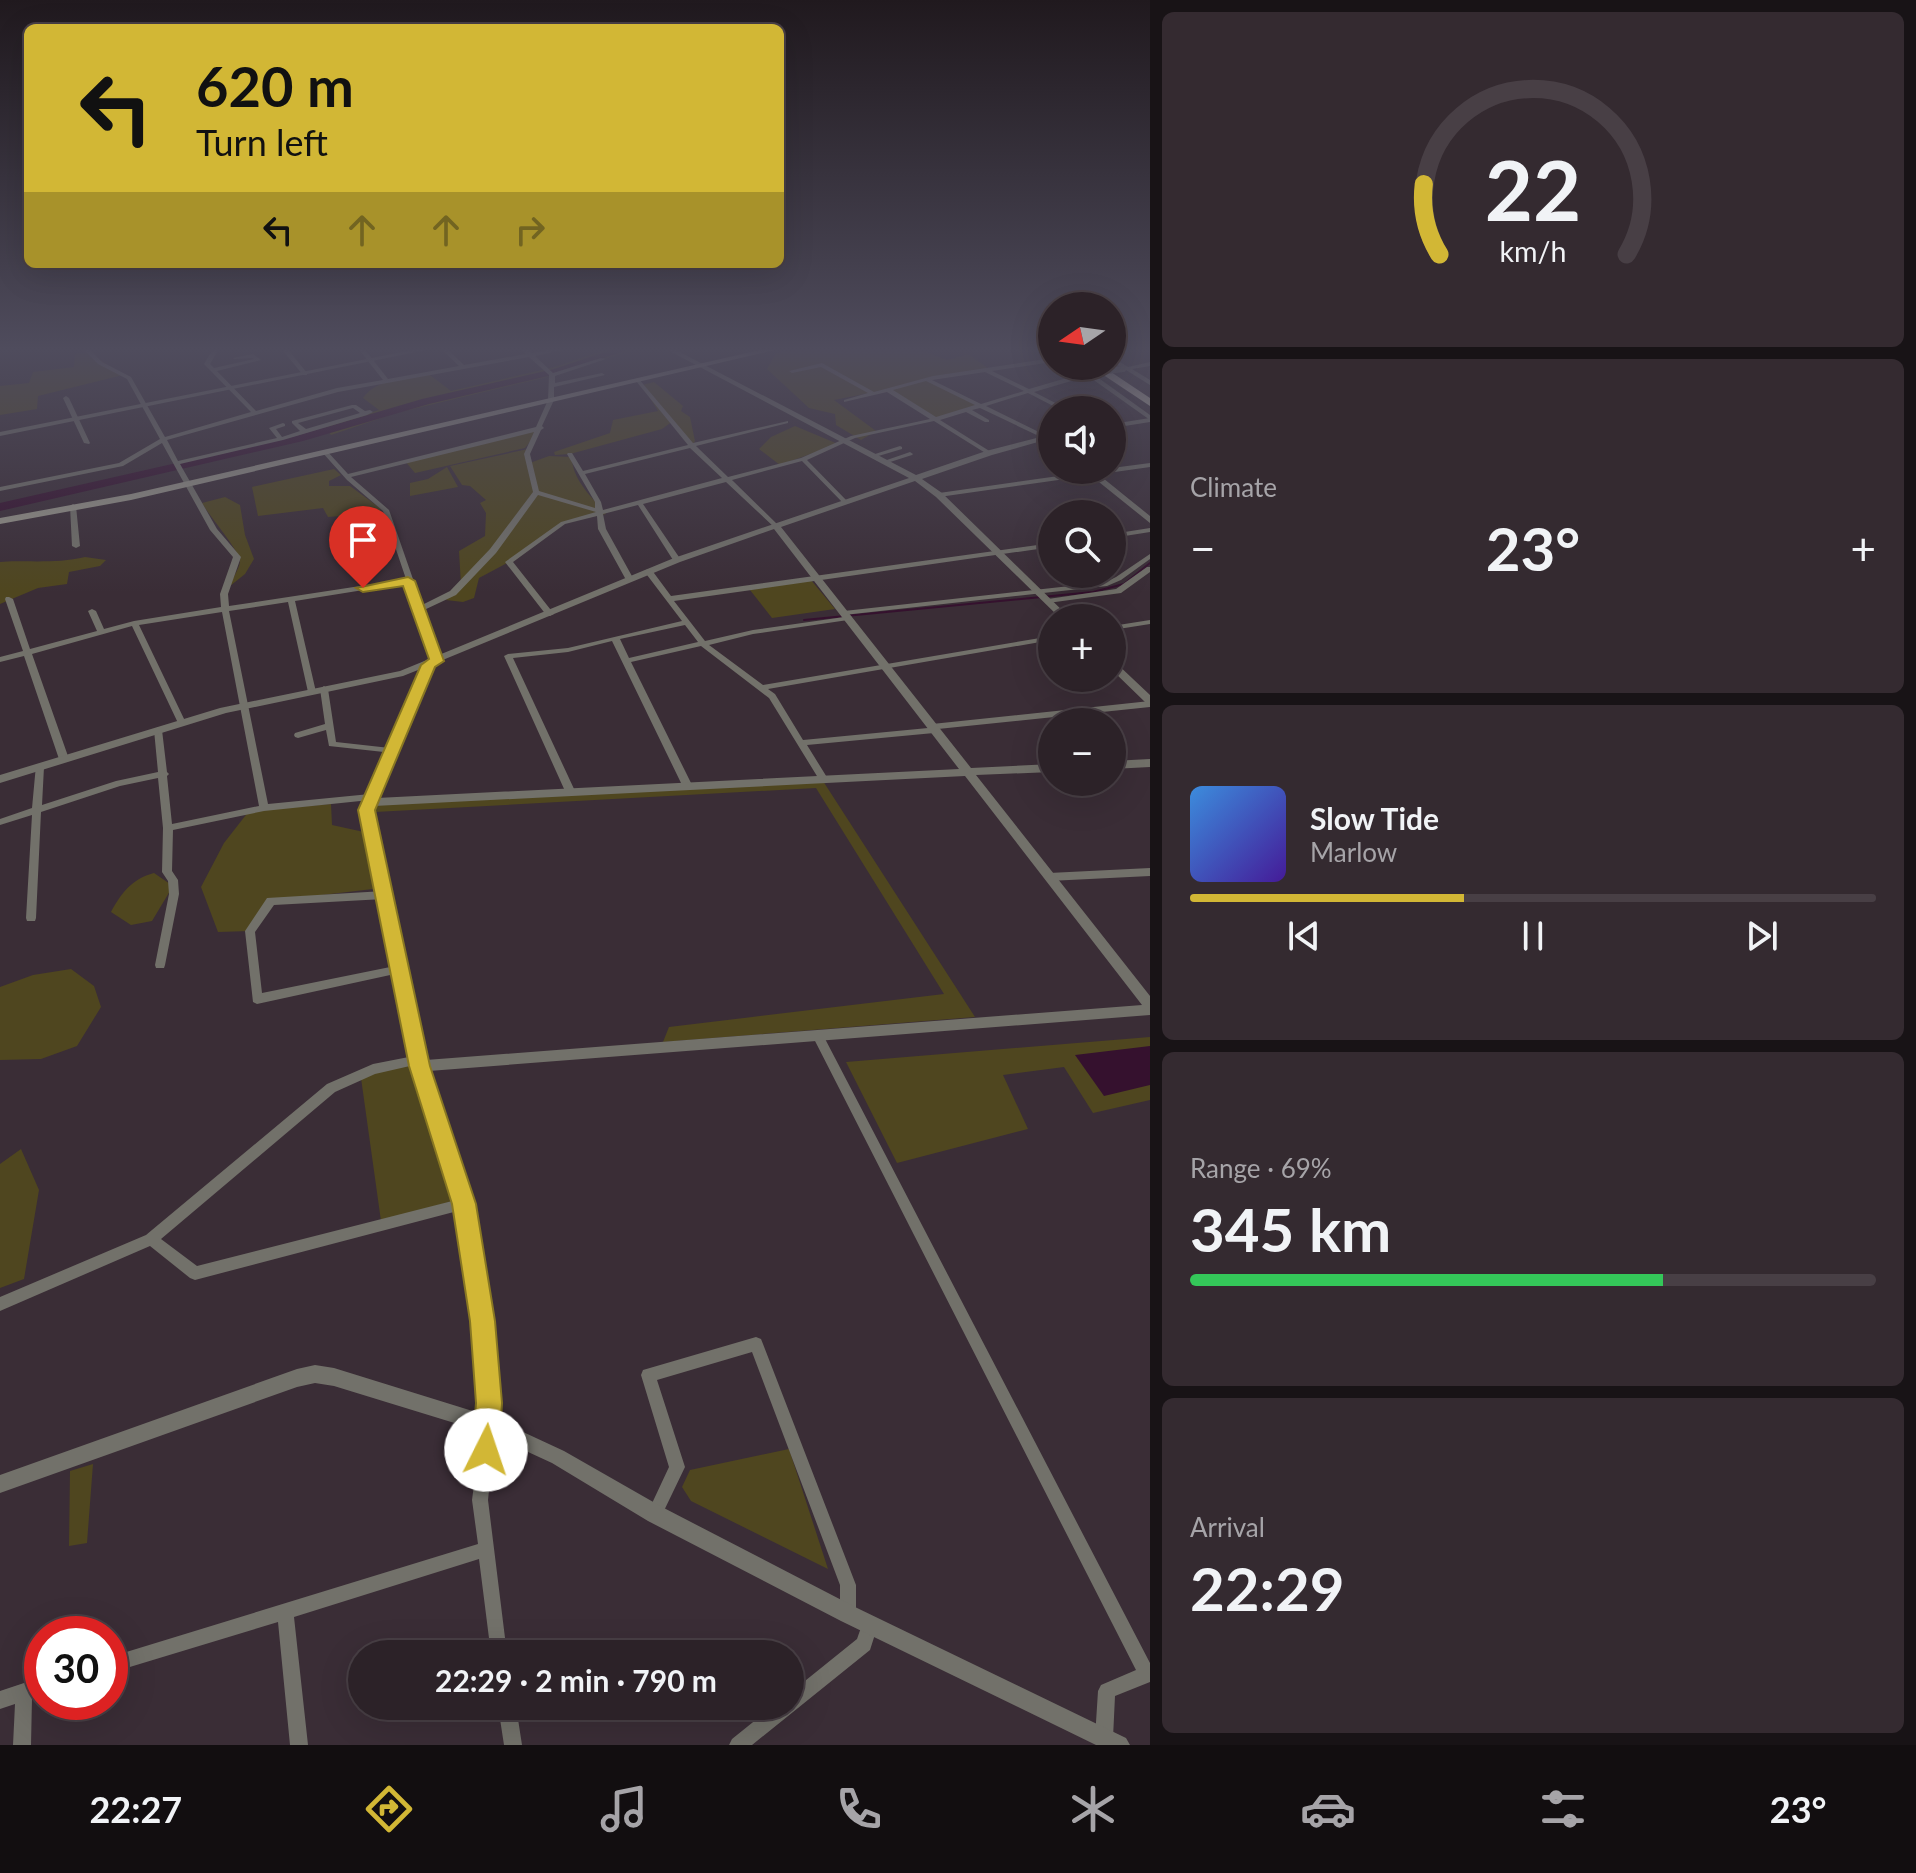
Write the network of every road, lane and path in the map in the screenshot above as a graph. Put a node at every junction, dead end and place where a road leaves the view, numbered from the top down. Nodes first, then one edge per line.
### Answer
1 (28, 428) edge
2 (80, 428) edge
3 (158, 428) edge
4 (201, 428) edge
5 (272, 428) edge
6 (301, 428) edge
7 (317, 428) edge
8 (427, 428) edge
9 (539, 428) edge
10 (541, 428) edge
11 (678, 428) edge
12 (761, 428) edge
13 (824, 428) edge
14 (896, 428) edge
15 (951, 428) edge
16 (305, 432) junction
17 (0, 434) edge
18 (164, 439) junction
19 (281, 439) junction
20 (847, 440) junction
21 (1038, 441) edge
22 (87, 443) dead end
23 (692, 446) junction
24 (900, 448) dead end
25 (325, 452) junction
26 (989, 453) junction
27 (570, 454) dead end
28 (910, 454) dead end
29 (875, 455) junction
30 (803, 459) junction
31 (887, 461) junction
32 (1150, 465) edge
33 (178, 466) junction
34 (1126, 468) edge
35 (581, 473) junction
36 (346, 476) junction
37 (728, 479) junction
38 (917, 479) junction
39 (1038, 480) edge
40 (187, 484) junction
41 (1105, 484) edge
42 (0, 489) edge
43 (536, 492) junction
44 (939, 495) junction
45 (639, 502) junction
46 (846, 503) junction
47 (73, 506) junction
48 (601, 512) junction
49 (1150, 520) edge
50 (0, 521) edge
51 (776, 526) junction
52 (1150, 530) edge
53 (1126, 534) edge
54 (76, 546) dead end
55 (1038, 547) edge
56 (999, 553) junction
57 (1150, 556) edge
58 (677, 560) junction
59 (1150, 569) edge
60 (648, 571) junction
61 (815, 576) junction
62 (629, 578) junction
63 (408, 581) junction
64 (1040, 594) junction
65 (9, 599) dead end
66 (291, 599) junction
67 (669, 599) junction
68 (1048, 601) junction
69 (1051, 604) edge
70 (225, 609) junction
71 (418, 610) junction
72 (92, 611) dead end
73 (550, 614) junction
74 (846, 616) junction
75 (687, 622) junction
76 (1150, 622) edge
77 (134, 623) junction
78 (1126, 626) edge
79 (101, 632) junction
80 (615, 638) junction
81 (1038, 640) edge
82 (703, 644) junction
83 (26, 653) junction
84 (0, 660) edge
85 (626, 661) junction
86 (433, 663) junction
87 (885, 667) junction
88 (1126, 678) edge
89 (764, 687) junction
90 (324, 689) junction
91 (312, 692) junction
92 (1150, 702) edge
93 (246, 705) junction
94 (182, 723) junction
95 (329, 726) junction
96 (933, 729) junction
97 (158, 730) junction
98 (298, 735) dead end
99 (801, 743) junction
100 (390, 751) junction
101 (64, 759) junction
102 (1150, 763) edge
103 (1126, 764) edge
104 (39, 767) junction
105 (1038, 769) edge
106 (967, 772) junction
107 (164, 774) junction
108 (0, 779) edge
109 (823, 779) junction
110 (687, 785) junction
111 (570, 791) junction
112 (368, 799) junction
113 (264, 808) junction
114 (38, 810) junction
115 (0, 822) edge
116 (168, 828) junction
117 (1150, 872) edge
118 (1049, 877) junction
119 (384, 895) junction
120 (31, 918) dead end
121 (160, 965) dead end
122 (400, 969) junction
123 (1150, 1008) edge
124 (818, 1036) junction
125 (419, 1063) junction
126 (464, 1204) junction
127 (151, 1239) junction
128 (0, 1304) edge
129 (489, 1425) junction
130 (0, 1484) edge
131 (655, 1514) junction
132 (484, 1550) junction
133 (285, 1611) junction
134 (848, 1614) junction
135 (870, 1625) junction
136 (497, 1640) edge
137 (128, 1659) edge
138 (1148, 1674) edge
139 (24, 1692) edge
140 (804, 1693) edge
141 (0, 1700) edge
142 (27, 1720) edge
143 (509, 1720) edge
144 (770, 1720) edge
145 (1111, 1742) edge
146 (22, 1745) edge
147 (299, 1745) edge
148 (513, 1745) edge
149 (738, 1745) edge

1 - 17 street
2 - 22 street
3 - 18 street
4 - 18 street
5 - 19 street
6 - 16 street
7 - 16 street
8 - 25 main road
9 - 36 street
10 - 43 street
11 - 23 street
12 - 23 street
13 - 20 street
14 - 20 street
15 - 26 street
16 - 19 street
18 - 33 street
18 - 42 street
19 - 33 street
20 - 29 street
20 - 30 street
21 - 26 street
23 - 35 street
23 - 37 street
24 - 29 street
25 - 36 street
25 - 40 main road
26 - 38 street
27 - 35 street
28 - 31 street
29 - 31 street
30 - 37 street
30 - 46 street
31 - 38 street
32 - 34 street
33 - 40 street
35 - 48 street
36 - 63 street
37 - 45 street
37 - 51 street
38 - 44 street
38 - 46 street
39 - 44 street
40 - 47 main road
40 - 70 street
41 - 49 street
43 - 48 street
43 - 71 street
44 - 56 street
45 - 48 street
45 - 58 street
46 - 51 street
47 - 50 main road
47 - 54 street
48 - 62 street
48 - 73 street
51 - 58 street
51 - 61 street
52 - 53 street
55 - 56 street
56 - 61 street
56 - 64 street
57 - 64 street
58 - 60 street
59 - 68 street
60 - 62 street
60 - 67 street
61 - 67 street
61 - 74 street
62 - 73 street
63 - 66 street
63 - 71 street
64 - 68 street
64 - 74 street
65 - 83 street
66 - 70 street
66 - 91 street
67 - 75 street
68 - 69 street
70 - 77 street
70 - 93 street
71 - 86 street
72 - 79 street
73 - 86 street
74 - 82 street
74 - 87 street
75 - 80 street
75 - 82 street
76 - 78 street
77 - 79 street
77 - 94 street
79 - 83 street
80 - 85 street
80 - 111 street
81 - 87 street
82 - 85 street
82 - 89 street
83 - 84 street
83 - 101 street
85 - 110 street
86 - 90 street
86 - 100 street
87 - 89 street
87 - 96 street
88 - 92 street
89 - 99 street
90 - 91 street
90 - 95 street
91 - 93 street
92 - 96 street
93 - 94 street
93 - 113 street
94 - 97 street
95 - 98 street
95 - 100 street
96 - 99 street
96 - 106 street
97 - 101 street
97 - 107 street
99 - 109 street
100 - 112 street
101 - 104 street
102 - 103 street
104 - 108 street
104 - 114 street
105 - 106 street
106 - 109 street
106 - 118 street
107 - 114 street
107 - 116 street
109 - 110 street
110 - 111 street
111 - 112 street
112 - 113 street
112 - 119 street
113 - 116 street
114 - 115 street
114 - 120 street
116 - 121 street
117 - 118 street
118 - 123 street
119 - 122 street
119 - 122 street
122 - 125 street
123 - 124 street
124 - 125 street
124 - 138 street
125 - 126 street
125 - 127 street
126 - 127 street
126 - 129 street
127 - 128 street
129 - 130 street
129 - 131 street
129 - 132 street
131 - 134 street
131 - 134 street
132 - 133 street
132 - 136 street
133 - 137 street
133 - 147 street
134 - 135 street
135 - 140 street
135 - 145 street
138 - 145 street
139 - 141 street
142 - 146 street
143 - 148 street
144 - 149 street

